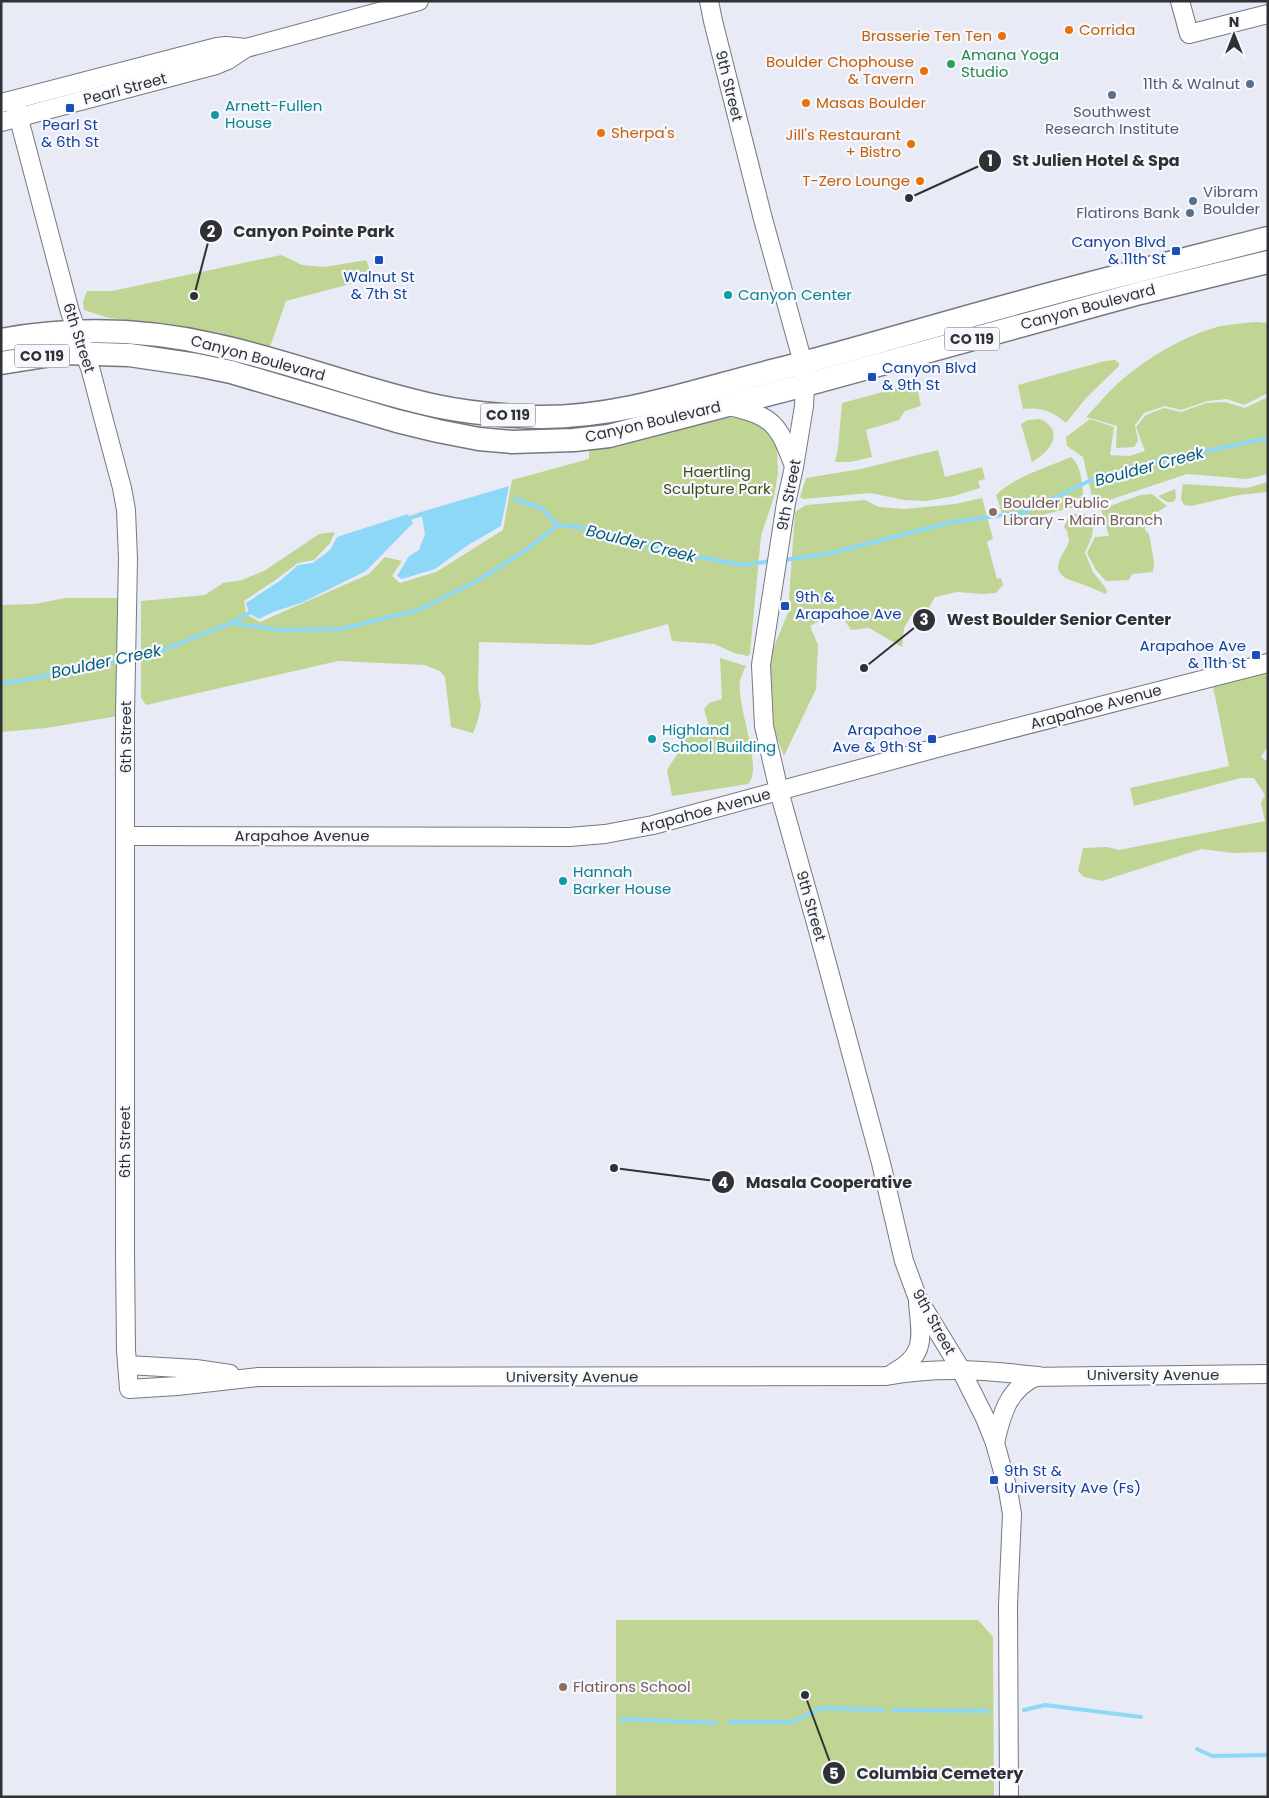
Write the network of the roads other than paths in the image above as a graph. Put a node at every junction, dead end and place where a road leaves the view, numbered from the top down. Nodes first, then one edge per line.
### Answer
1 (420, 1) edge
2 (709, 1) edge
3 (1180, 2) edge
4 (1268, 14) edge
5 (1228, 24) junction
6 (246, 48) junction
7 (8, 102) edge
8 (10, 120) edge
9 (1268, 238) edge
10 (1268, 262) edge
11 (76, 330) junction
12 (1, 340) edge
13 (84, 353) junction
14 (1, 363) edge
15 (804, 374) junction
16 (725, 406) junction
17 (794, 467) junction
18 (1268, 663) edge
19 (779, 791) junction
20 (125, 836) junction
21 (918, 1299) junction
22 (128, 1365) junction
23 (963, 1374) junction
24 (1268, 1374) edge
25 (886, 1376) junction
26 (1038, 1376) junction
27 (258, 1377) junction
28 (129, 1389) joint
29 (995, 1444) junction
30 (1009, 1797) edge

1 - 6 street, Pearl Street
2 - 15 street, 9th Street
3 - 5 street
3 - 5 street
4 - 5 street
6 - 7 street, Pearl Street
6 - 8 street, Pearl Street
7 - 8 street, 6th Street
8 - 11 street, 6th Street
9 - 15 main road, Canyon Boulevard / CO 119
10 - 15 main road, Canyon Boulevard / CO 119
11 - 12 main road, Canyon Boulevard / CO 119
11 - 13 street, 6th Street
11 - 15 main road, Canyon Boulevard / CO 119
13 - 14 main road, Canyon Boulevard / CO 119
13 - 16 main road, Canyon Boulevard / CO 119
13 - 20 street, 6th Street
15 - 16 main road, Canyon Boulevard / CO 119
15 - 17 street, 9th Street
16 - 17 street
17 - 19 street, 9th Street
18 - 19 street, Arapahoe Avenue
19 - 20 street, Arapahoe Avenue
19 - 21 street, 9th Street
20 - 22 street, 6th Street
21 - 23 street, 9th Street
21 - 25 street
22 - 27 street, University Avenue
22 - 28 street, 6th Street
23 - 25 street, University Avenue
23 - 26 street, University Avenue
23 - 29 street, 9th Street
24 - 26 street, University Avenue
25 - 27 street, University Avenue
26 - 29 street
27 - 28 street, University Avenue
29 - 30 street, 9th Street

